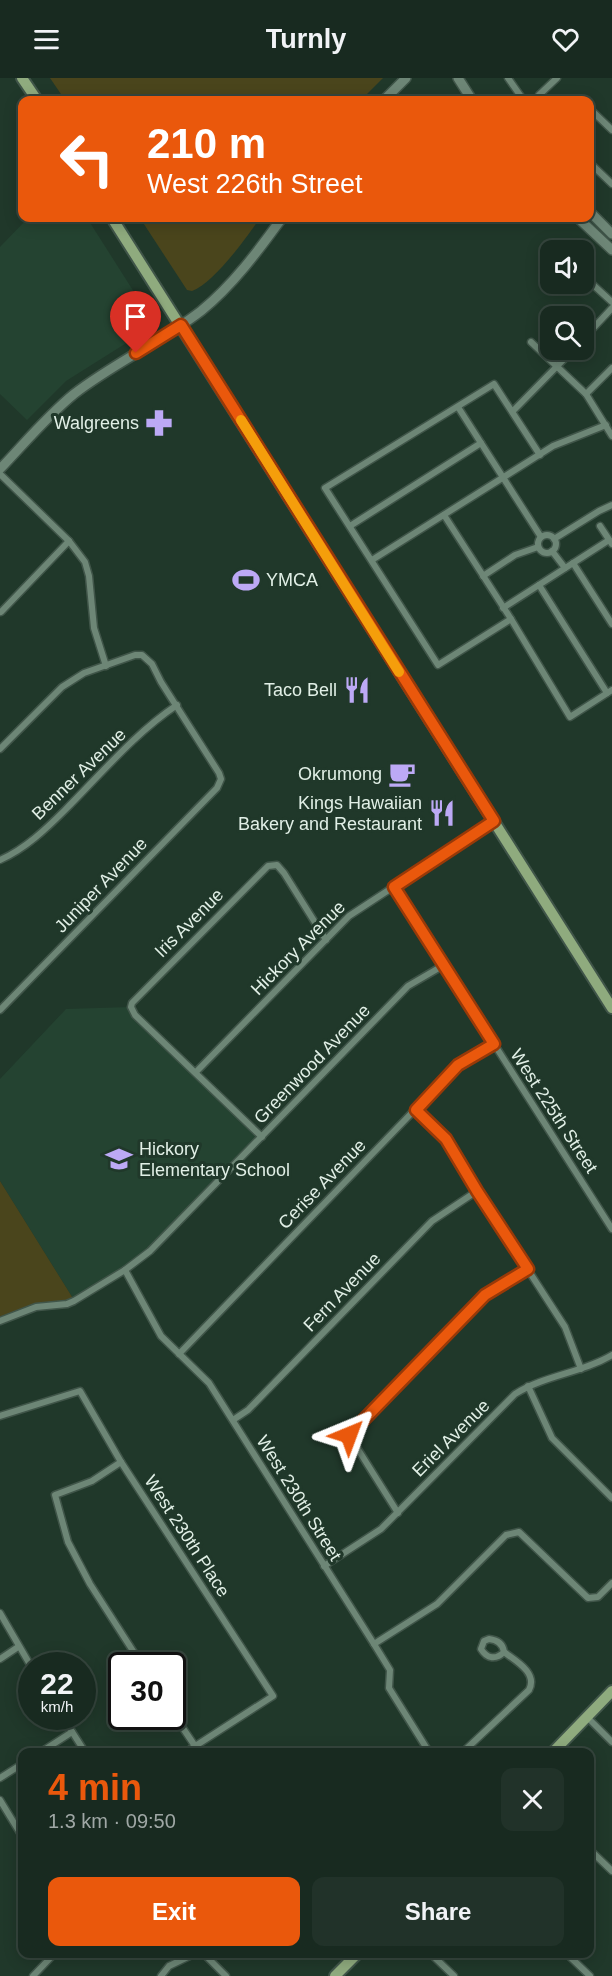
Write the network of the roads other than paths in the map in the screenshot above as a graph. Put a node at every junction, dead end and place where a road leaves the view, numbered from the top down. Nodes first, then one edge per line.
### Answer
1 (22, 78) edge
2 (406, 78) edge
3 (458, 78) edge
4 (556, 78) edge
5 (512, 80) edge
6 (539, 95) dead end
7 (34, 96) edge
8 (388, 96) edge
9 (469, 96) edge
10 (521, 96) edge
11 (594, 113) edge
12 (612, 130) edge
13 (594, 167) edge
14 (612, 184) edge
15 (594, 216) edge
16 (115, 222) edge
17 (279, 222) edge
18 (583, 222) edge
19 (612, 234) edge
20 (610, 245) edge
21 (594, 286) edge
22 (612, 302) edge
23 (612, 308) edge
24 (181, 325) junction
25 (594, 326) edge
26 (531, 342) dead end
27 (564, 360) edge
28 (557, 367) junction
29 (612, 368) edge
30 (586, 394) junction
31 (458, 406) junction
32 (513, 411) junction
33 (610, 430) edge
34 (482, 443) junction
35 (540, 455) junction
36 (0, 469) edge
37 (0, 474) edge
38 (504, 478) junction
39 (612, 505) edge
40 (444, 515) junction
41 (350, 526) junction
42 (600, 526) dead end
43 (542, 537) junction
44 (554, 538) junction
45 (69, 541) junction
46 (611, 542) edge
47 (538, 547) junction
48 (552, 551) junction
49 (372, 560) junction
50 (573, 563) junction
51 (565, 568) junction
52 (483, 576) junction
53 (538, 585) junction
54 (503, 608) junction
55 (1, 612) edge
56 (511, 620) junction
57 (612, 624) edge
58 (106, 666) junction
59 (610, 691) edge
60 (177, 705) junction
61 (0, 749) edge
62 (494, 821) junction
63 (0, 860) edge
64 (394, 887) junction
65 (326, 940) junction
66 (444, 965) junction
67 (612, 1008) edge
68 (0, 1010) edge
69 (494, 1044) junction
70 (196, 1072) junction
71 (416, 1110) junction
72 (262, 1137) junction
73 (477, 1191) junction
74 (612, 1229) edge
75 (528, 1269) junction
76 (125, 1270) junction
77 (0, 1321) edge
78 (179, 1354) junction
79 (612, 1355) edge
80 (581, 1369) junction
81 (528, 1386) junction
82 (0, 1416) edge
83 (233, 1420) junction
84 (122, 1462) junction
85 (612, 1498) edge
86 (398, 1513) junction
87 (324, 1566) junction
88 (612, 1583) edge
89 (0, 1614) edge
90 (374, 1644) junction
91 (18, 1647) junction
92 (21, 1652) edge
93 (134, 1652) edge
94 (504, 1652) dead end
95 (0, 1659) edge
96 (612, 1691) edge
97 (587, 1717) junction
98 (184, 1730) edge
99 (72, 1732) joint
100 (612, 1742) edge
101 (195, 1746) junction
102 (47, 1748) edge
103 (82, 1748) edge
104 (192, 1748) edge
105 (426, 1748) edge
106 (468, 1748) edge
107 (557, 1748) edge
108 (18, 1767) edge
109 (0, 1778) edge
110 (0, 1800) edge
111 (18, 1829) edge
112 (594, 1854) edge
113 (612, 1871) edge
114 (50, 1958) edge
115 (186, 1958) edge
116 (208, 1958) edge
117 (353, 1958) edge
118 (435, 1958) edge
119 (571, 1958) edge
120 (33, 1976) edge
121 (161, 1976) edge
122 (226, 1976) edge
123 (335, 1976) edge
124 (454, 1976) edge
125 (590, 1976) edge

1 - 7 main road
2 - 8 street
3 - 9 street
4 - 6 street
5 - 10 street
11 - 12 street
13 - 14 street
15 - 19 street
16 - 24 main road
17 - 24 street
18 - 20 street
21 - 22 street
23 - 25 street
24 - 36 street
24 - 62 main road
26 - 28 street
27 - 28 street
28 - 30 street
28 - 32 street
29 - 30 street
30 - 33 street
31 - 32 street
31 - 34 street
31 - 41 street
32 - 35 street
33 - 35 street
34 - 38 street
34 - 41 street
35 - 38 street
37 - 45 street
38 - 40 street
38 - 43 street
39 - 44 street
40 - 49 street
40 - 52 street
41 - 49 street
42 - 46 street
43 - 44 street
43 - 47 street
44 - 48 street
45 - 55 street
45 - 58 street
46 - 50 street
47 - 48 street
47 - 52 street
48 - 51 street
49 - 56 street
50 - 51 street
50 - 57 street
51 - 53 street
52 - 54 street
53 - 54 street
53 - 59 street
54 - 56 street
56 - 59 street
58 - 60 street
58 - 61 street
60 - 63 street, Benner Avenue
60 - 68 street, Juniper Avenue
62 - 64 street, Hickory Avenue
62 - 67 main road
64 - 65 street, Hickory Avenue
64 - 66 street, West 225th Street
65 - 70 street, Hickory Avenue
65 - 70 street, Iris Avenue
66 - 69 street, West 225th Street
66 - 72 street, Greenwood Avenue
69 - 71 street, Cerise Avenue
69 - 74 street, West 225th Street
70 - 72 street
71 - 73 street
71 - 78 street, Cerise Avenue
72 - 76 street, Greenwood Avenue
73 - 75 street
73 - 83 street, Fern Avenue
75 - 80 street
75 - 86 street
76 - 77 street, Greenwood Avenue
76 - 78 street, West 230th Street
78 - 83 street, West 230th Street
79 - 80 street, Eriel Avenue
80 - 81 street, Eriel Avenue
81 - 85 street
81 - 86 street, Eriel Avenue
82 - 84 street, West 230th Place
83 - 87 street, West 230th Street
84 - 93 street
84 - 101 street, West 230th Place
86 - 87 street, Eriel Avenue
87 - 90 street, West 230th Street
88 - 90 street
89 - 91 street
90 - 105 street, West 230th Street
91 - 92 street
91 - 95 street
94 - 106 street
96 - 97 main road
97 - 100 street
97 - 107 main road
98 - 101 street
99 - 102 street
99 - 103 street
101 - 104 street
108 - 109 street
110 - 111 street
112 - 113 street
114 - 120 street
115 - 121 street
116 - 122 street
117 - 123 main road
118 - 124 street
119 - 125 street

